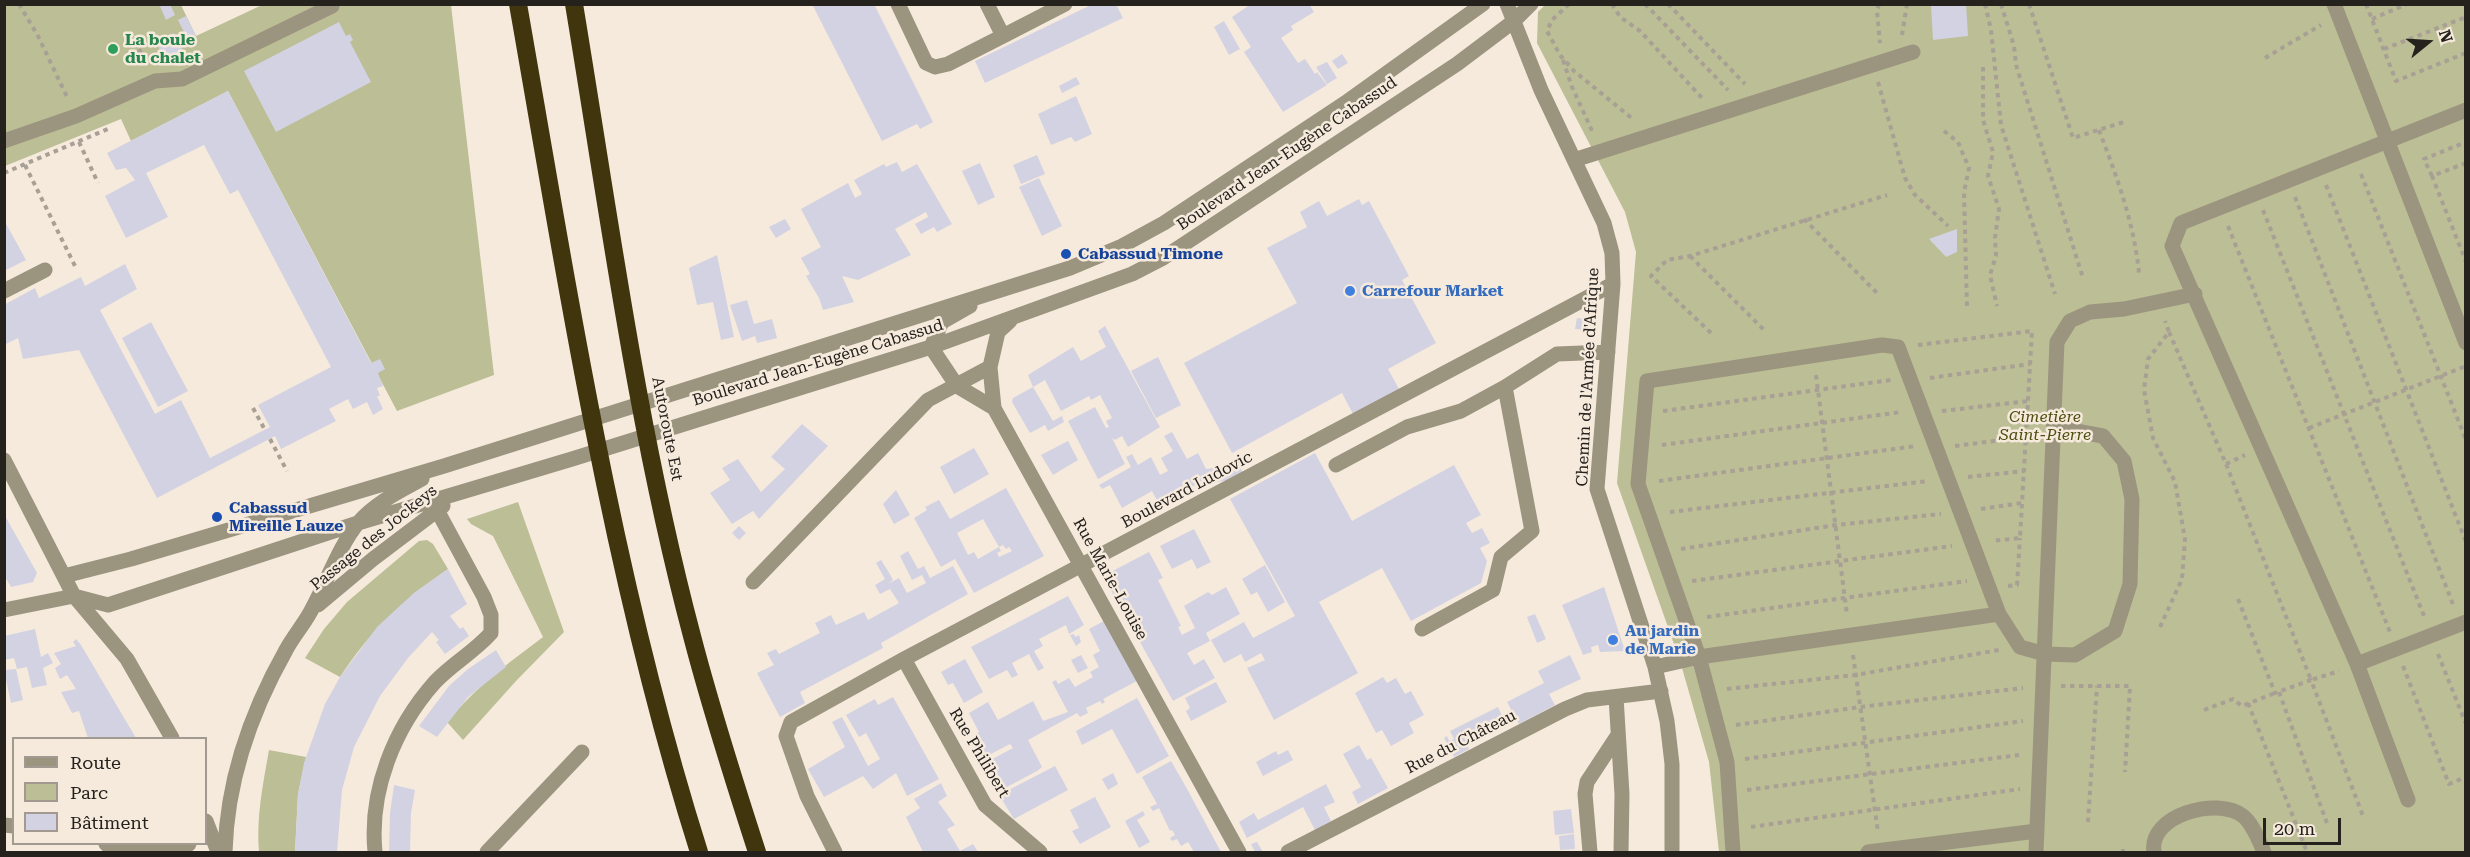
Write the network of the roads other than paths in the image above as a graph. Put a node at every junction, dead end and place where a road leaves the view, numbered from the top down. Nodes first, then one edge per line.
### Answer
1 (518, 4) edge
2 (574, 4) edge
3 (898, 4) edge
4 (987, 4) edge
5 (1065, 4) edge
6 (1483, 4) edge
7 (1507, 4) edge
8 (1531, 4) edge
9 (332, 6) dead end
10 (2336, 10) edge
11 (1514, 21) junction
12 (1003, 36) junction
13 (1910, 52) road end
14 (2466, 110) edge
15 (4, 141) edge
16 (2387, 141) junction
17 (1574, 160) junction
18 (1215, 189) junction
19 (1231, 212) junction
20 (45, 270) dead end
21 (1613, 284) junction
22 (1002, 289) junction
23 (4, 291) edge
24 (2194, 294) junction
25 (1013, 319) junction
26 (2466, 344) edge
27 (931, 347) junction
28 (1608, 352) junction
29 (990, 367) junction
30 (957, 387) junction
31 (1505, 387) junction
32 (994, 408) junction
33 (2054, 427) junction
34 (4, 460) edge
35 (1336, 465) dead end
36 (444, 466) junction
37 (459, 493) junction
38 (437, 510) junction
39 (358, 523) junction
40 (1082, 565) junction
41 (64, 576) junction
42 (753, 582) dead end
43 (74, 596) junction
44 (4, 610) edge
45 (312, 610) junction
46 (1999, 614) junction
47 (2463, 623) edge
48 (1422, 629) dead end
49 (2045, 654) junction
50 (1700, 657) junction
51 (904, 659) junction
52 (2357, 664) junction
53 (1655, 667) junction
54 (1661, 691) junction
55 (1616, 697) junction
56 (1618, 735) junction
57 (171, 737) edge
58 (582, 752) dead end
59 (2408, 800) dead end
60 (207, 825) edge
61 (2037, 831) junction
62 (212, 843) edge
63 (108, 845) edge
64 (173, 845) edge
65 (1315, 846) edge
66 (1916, 849) edge
67 (225, 852) edge
68 (375, 852) edge
69 (487, 852) edge
70 (699, 852) edge
71 (757, 852) edge
72 (835, 852) edge
73 (1040, 852) edge
74 (1239, 852) edge
75 (1288, 852) edge
76 (1590, 852) edge
77 (1621, 852) edge
78 (1672, 852) edge
79 (1733, 852) edge
80 (1874, 852) edge
81 (2036, 852) edge
82 (2154, 852) edge
83 (2264, 852) edge

1 - 70 highway
2 - 71 highway, Autoroute Est
3 - 12 street
4 - 12 street
5 - 12 street
6 - 18 street, Boulevard Jean-Eugène Cabassud
7 - 11 street, Chemin de l'Armée d'Afrique
8 - 11 street, Boulevard Jean-Eugène Cabassud
9 - 15 street
10 - 16 street
11 - 17 street, Chemin de l'Armée d'Afrique
11 - 19 street, Boulevard Jean-Eugène Cabassud
13 - 17 street
14 - 16 street
16 - 24 street
16 - 26 street
17 - 21 street, Chemin de l'Armée d'Afrique
18 - 19 street
18 - 22 street, Boulevard Jean-Eugène Cabassud
19 - 25 street, Boulevard Jean-Eugène Cabassud
20 - 23 street
21 - 28 street, Chemin de l'Armée d'Afrique
21 - 40 street, Boulevard Ludovic
22 - 27 street
22 - 36 street, Boulevard Jean-Eugène Cabassud
24 - 33 street
24 - 52 street
25 - 27 street, Boulevard Jean-Eugène Cabassud
25 - 29 street, Rue Marie-Louise
27 - 30 street
27 - 37 street, Boulevard Jean-Eugène Cabassud
28 - 31 street
28 - 53 street, Chemin de l'Armée d'Afrique
29 - 30 street
29 - 32 street, Rue Marie-Louise
30 - 32 street
30 - 42 street
31 - 35 street
31 - 48 street
32 - 40 street, Rue Marie-Louise
33 - 49 street
33 - 49 street
34 - 41 street
36 - 39 street, Passage des Jockeys
36 - 41 street, Boulevard Jean-Eugène Cabassud
37 - 38 street, Passage des Jockeys
37 - 39 street, Boulevard Jean-Eugène Cabassud
38 - 45 street, Passage des Jockeys
38 - 68 street
39 - 43 street, Boulevard Jean-Eugène Cabassud
39 - 45 street, Passage des Jockeys
40 - 51 street, Boulevard Ludovic
40 - 74 street, Rue Marie-Louise
41 - 43 street
43 - 44 street
43 - 57 street
45 - 67 street, Passage des Jockeys
46 - 49 street
46 - 50 street
46 - 50 street
47 - 52 street
49 - 61 street
50 - 53 street
50 - 79 street
51 - 72 street, Boulevard Ludovic
51 - 73 street, Rue Philibert
52 - 59 street
53 - 54 street, Chemin de l'Armée d'Afrique
54 - 55 street, Rue du Château
54 - 78 street, Chemin de l'Armée d'Afrique
55 - 56 street
55 - 65 street, Rue du Château
56 - 76 street
56 - 77 street
58 - 69 street
60 - 62 street
61 - 66 street
61 - 81 street
63 - 64 street
65 - 75 street, Rue du Château
66 - 80 street
82 - 83 street

